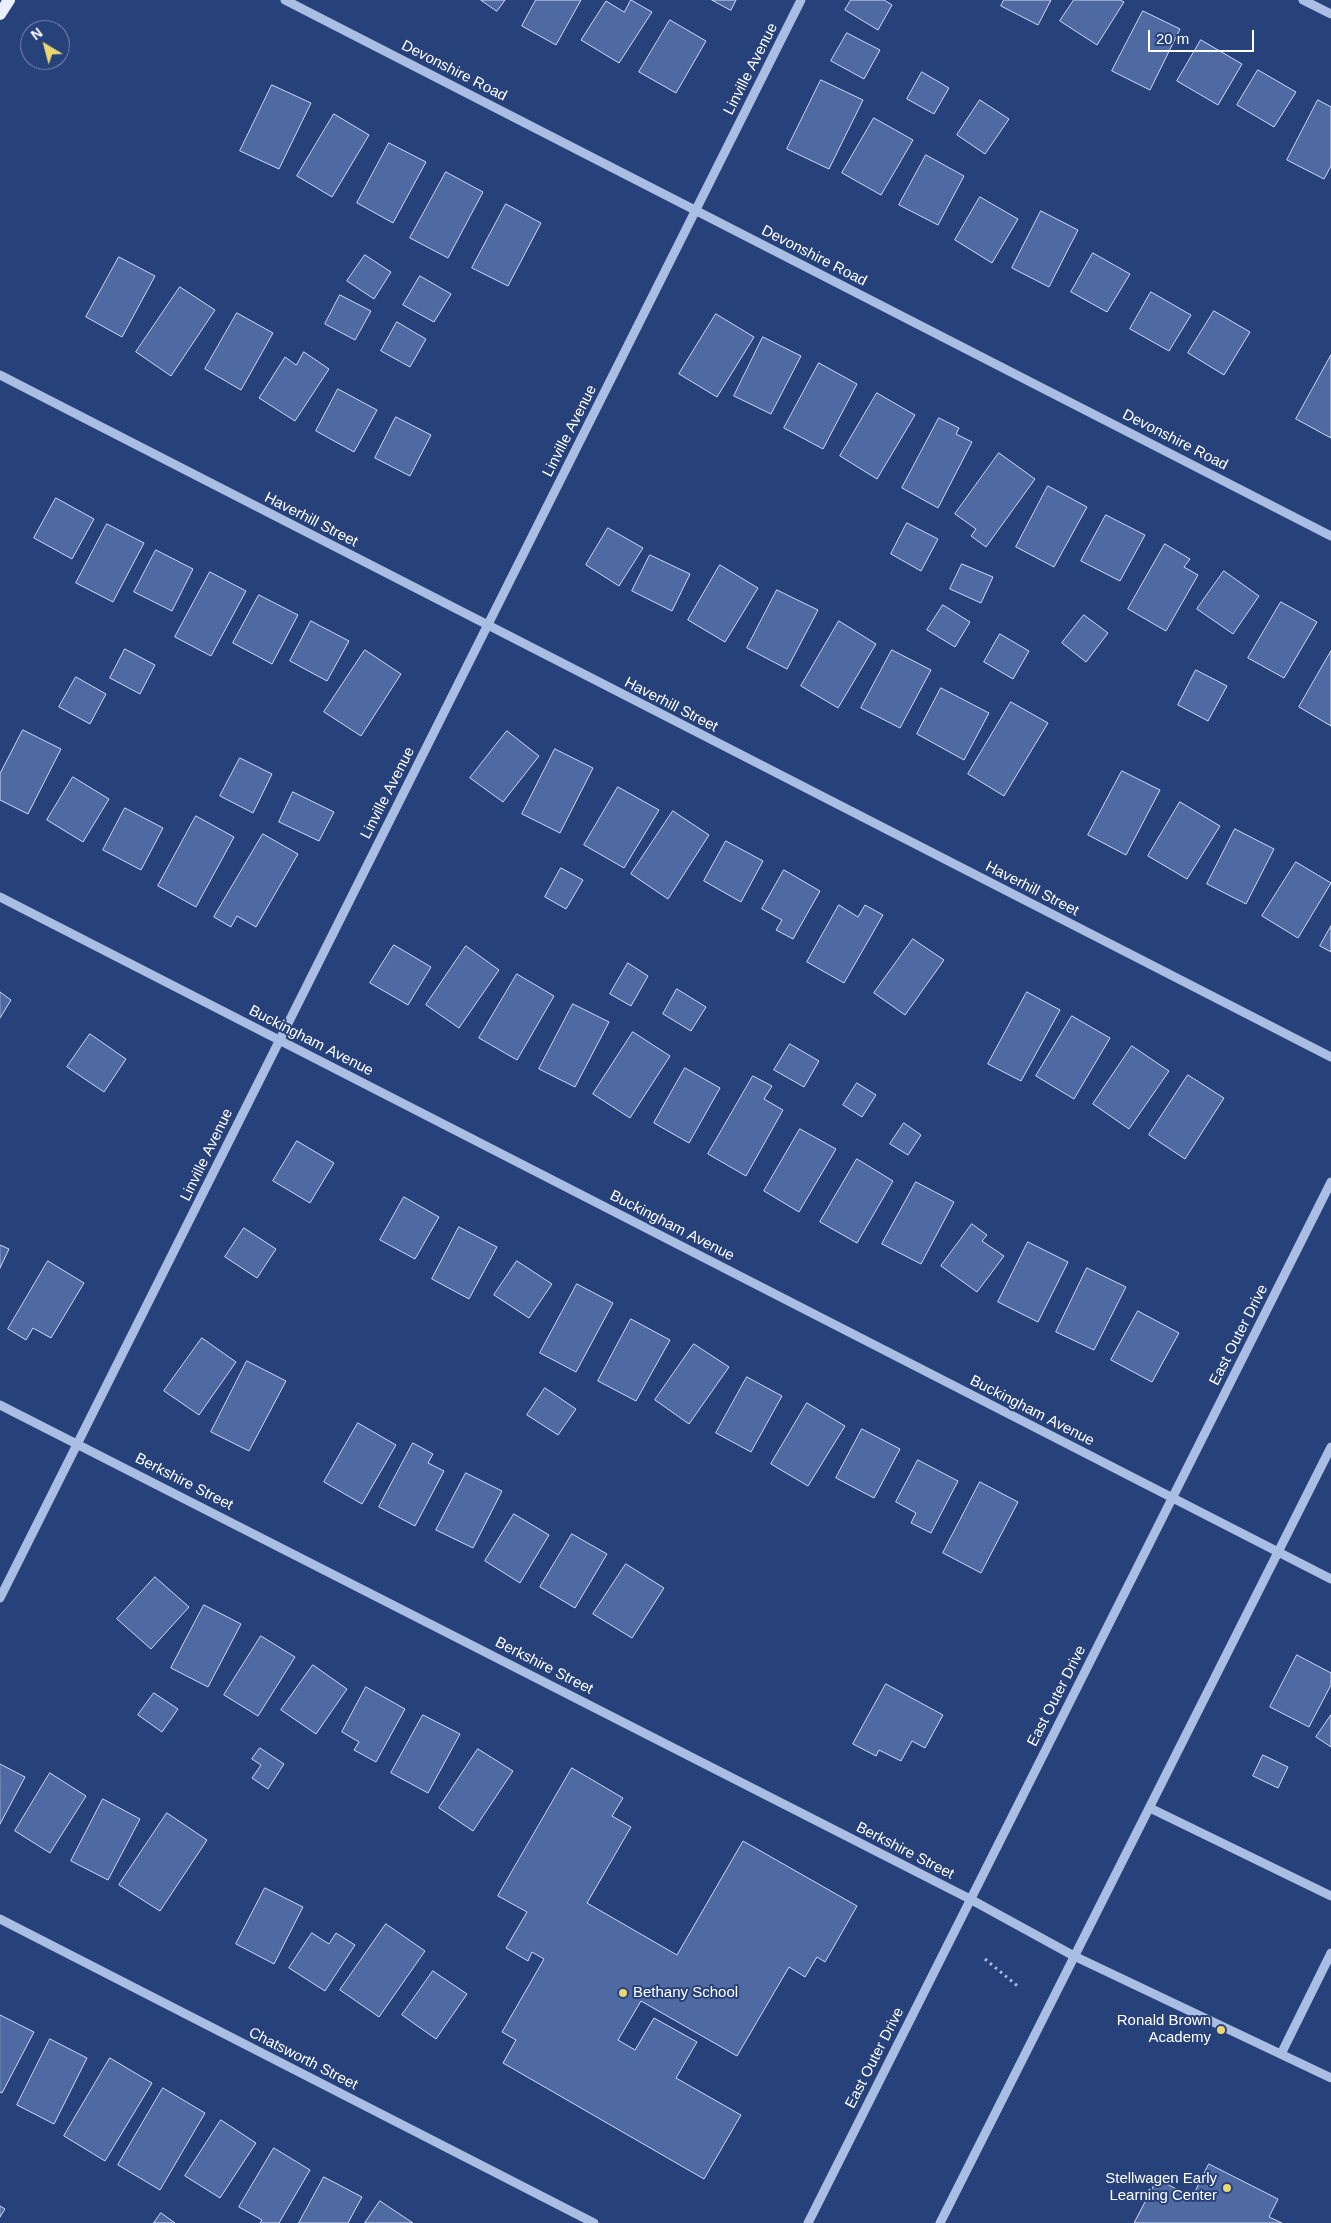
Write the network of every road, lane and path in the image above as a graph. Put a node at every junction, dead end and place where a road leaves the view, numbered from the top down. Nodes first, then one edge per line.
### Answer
1 (9, 0) edge
2 (285, 0) edge
3 (801, 0) edge
4 (1303, 0) edge
5 (0, 14) edge
6 (1331, 14) edge
7 (696, 210) junction
8 (0, 375) edge
9 (1331, 536) edge
10 (488, 626) junction
11 (0, 897) edge
12 (279, 1040) junction
13 (1331, 1057) edge
14 (1331, 1182) edge
15 (0, 1405) edge
16 (79, 1444) junction
17 (1331, 1447) edge
18 (1173, 1498) junction
19 (1278, 1552) junction
20 (1331, 1579) edge
21 (0, 1598) edge
22 (1150, 1808) junction
23 (1331, 1896) edge
24 (970, 1899) junction
25 (0, 1919) edge
26 (1331, 1953) edge
27 (1074, 1956) junction
28 (985, 1959) dead end
29 (1020, 1988) dead end
30 (1281, 2054) junction
31 (1331, 2078) edge
32 (594, 2223) edge
33 (808, 2223) edge
34 (940, 2223) edge

1 - 5 main road
2 - 7 street, Devonshire Road
3 - 7 street, Linville Avenue
4 - 6 street
7 - 9 street, Devonshire Road
7 - 10 street, Linville Avenue
8 - 10 street, Haverhill Street
10 - 12 street, Linville Avenue
10 - 13 street, Haverhill Street
11 - 12 street, Buckingham Avenue
12 - 16 street, Linville Avenue
12 - 18 street, Buckingham Avenue
14 - 18 street, East Outer Drive
15 - 16 street, Berkshire Street
16 - 21 street, Linville Avenue
16 - 24 street, Berkshire Street
17 - 19 street
18 - 19 street, Buckingham Avenue
18 - 24 street, East Outer Drive
19 - 20 street, Buckingham Avenue
19 - 22 street
22 - 23 street
22 - 27 street
24 - 27 street, Berkshire Street
24 - 33 street, East Outer Drive
25 - 32 street, Chatsworth Street
26 - 30 street
27 - 30 street, Berkshire Street
27 - 34 street
28 - 29 path
30 - 31 street, Berkshire Street

